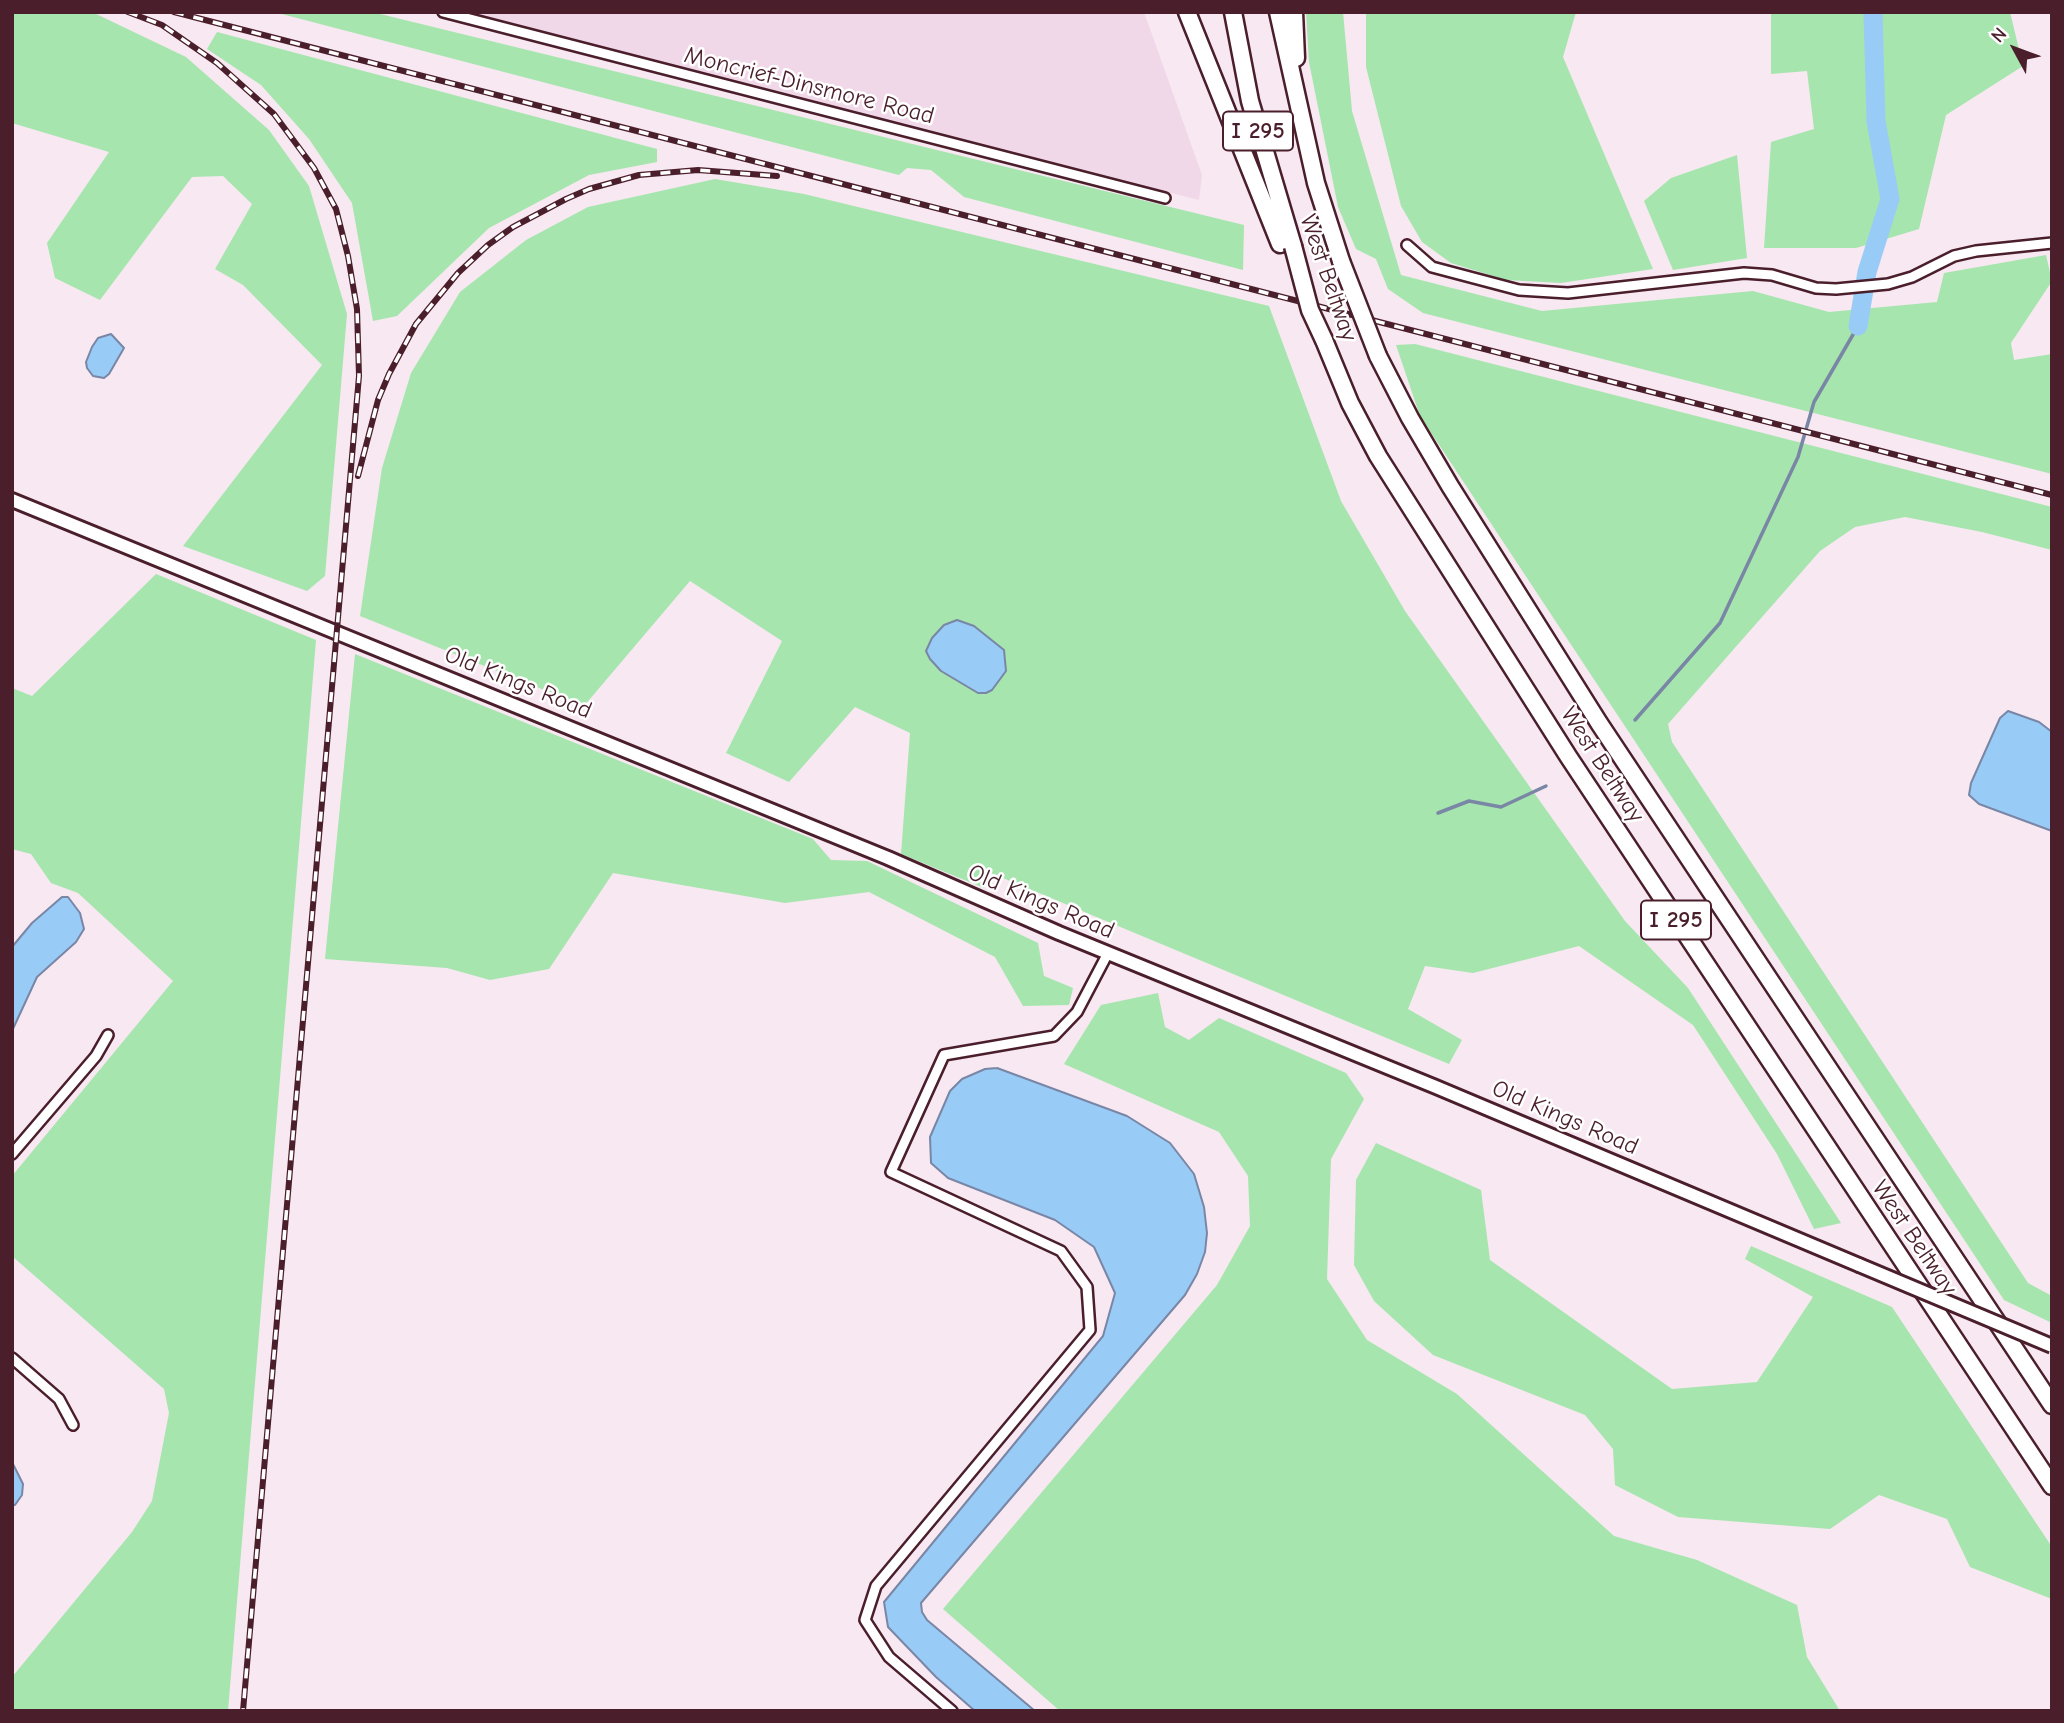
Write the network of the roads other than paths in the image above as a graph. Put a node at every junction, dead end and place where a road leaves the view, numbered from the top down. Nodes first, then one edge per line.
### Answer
1 (443, 12) edge
2 (1187, 12) edge
3 (1233, 12) edge
4 (1278, 12) edge
5 (1294, 12) edge
6 (1298, 102) junction
7 (1165, 198) dead end
8 (2052, 243) edge
9 (1286, 245) junction
10 (1407, 245) dead end
11 (12, 500) edge
12 (1108, 953) junction
13 (108, 1035) dead end
14 (12, 1154) edge
15 (2052, 1346) edge
16 (12, 1358) edge
17 (2052, 1405) edge
18 (73, 1425) dead end
19 (2052, 1486) edge
20 (952, 1711) edge

1 - 7 street, Moncrief-Dinsmore Road
2 - 9 highway
3 - 9 highway, West Beltway / I 295
4 - 6 highway, West Beltway / I 295
5 - 6 highway
6 - 17 highway, West Beltway / I 295, bridge
8 - 10 street
9 - 19 highway, West Beltway / I 295, bridge
11 - 12 street, Old Kings Road
12 - 15 street, Old Kings Road, bridge
12 - 20 street
13 - 14 street
16 - 18 street

